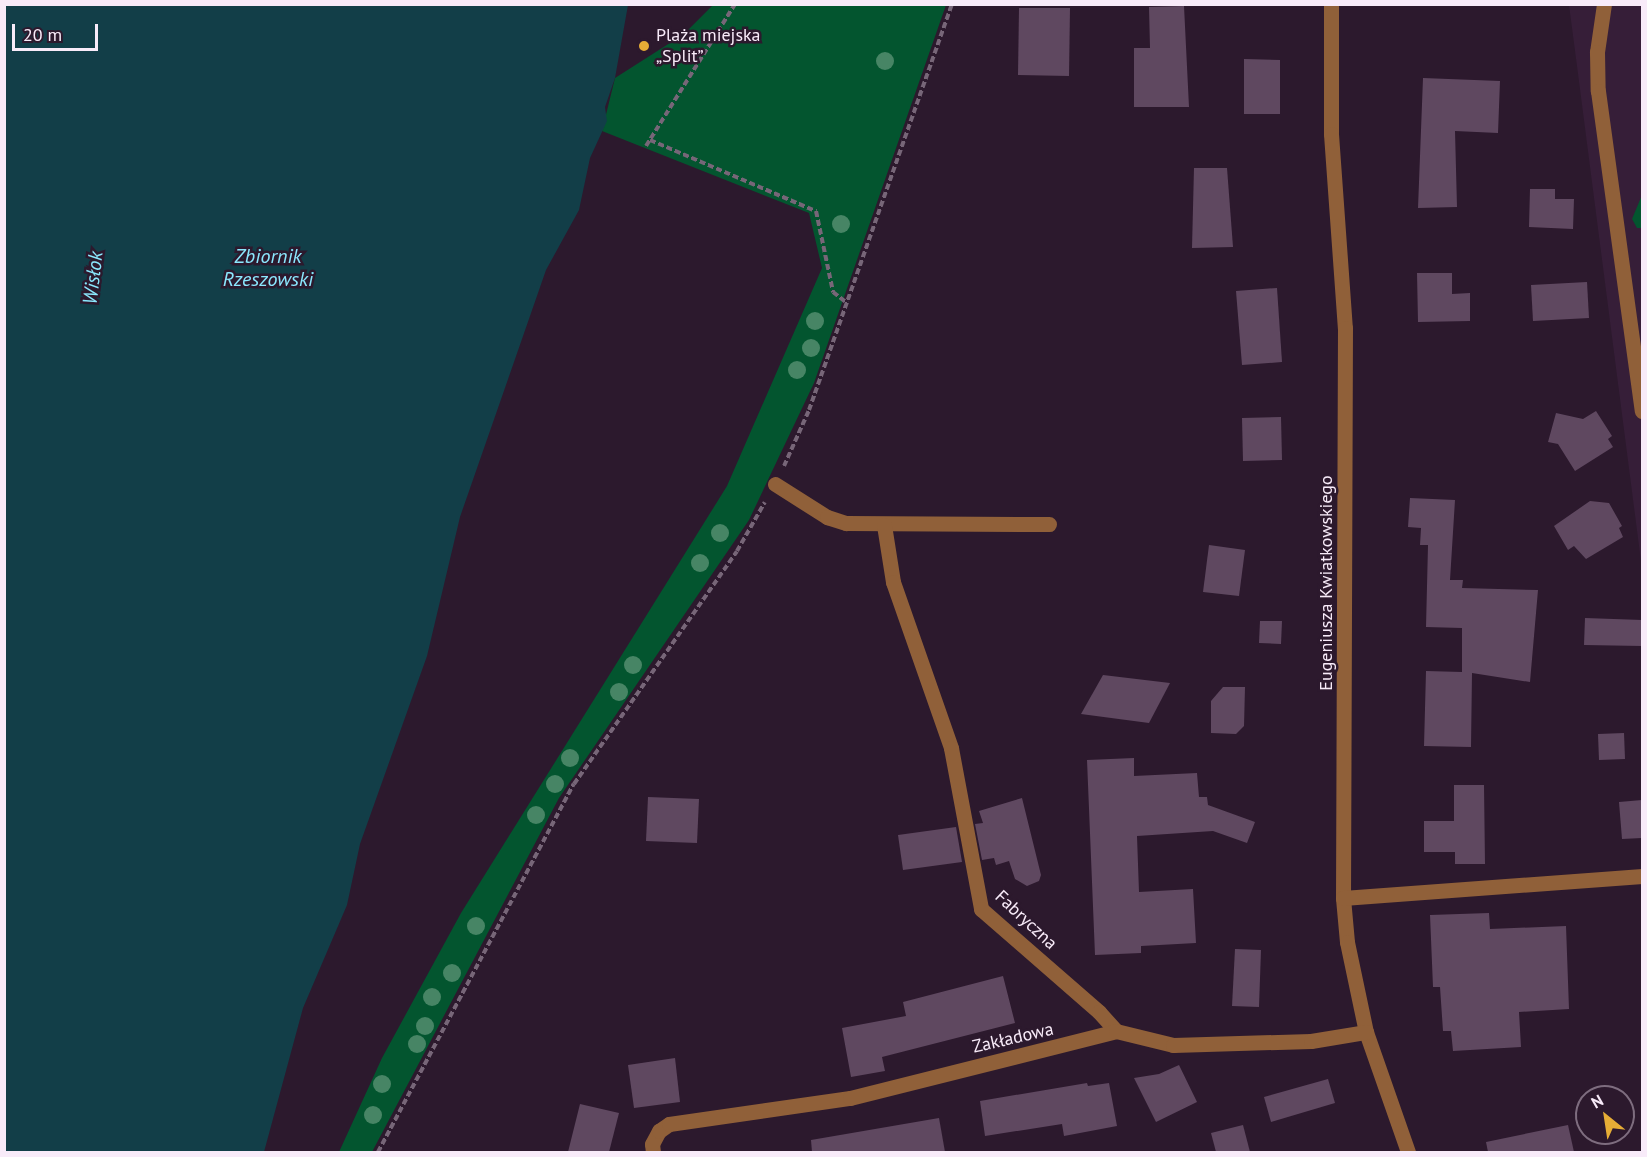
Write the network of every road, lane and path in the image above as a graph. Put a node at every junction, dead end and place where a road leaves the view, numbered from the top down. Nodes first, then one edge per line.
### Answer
1 (735, 4) edge
2 (952, 4) edge
3 (1331, 4) edge
4 (1604, 4) edge
5 (650, 140) junction
6 (646, 146) dead end
7 (847, 303) junction
8 (1642, 411) edge
9 (776, 484) junction
10 (1049, 524) dead end
11 (884, 525) junction
12 (1642, 876) edge
13 (1342, 898) junction
14 (1116, 1031) junction
15 (1366, 1032) junction
16 (378, 1152) edge
17 (653, 1152) edge
18 (1408, 1152) edge

1 - 5 path
2 - 7 path
3 - 13 street, Eugeniusza Kwiatkowskiego
4 - 8 street
5 - 6 path
5 - 7 path
7 - 9 path
9 - 11 street
9 - 16 path
10 - 11 street
11 - 14 street, Fabryczna
12 - 13 street
13 - 15 street, Eugeniusza Kwiatkowskiego
14 - 15 street, Zakładowa
14 - 17 street, Zakładowa
15 - 18 street, Eugeniusza Kwiatkowskiego

